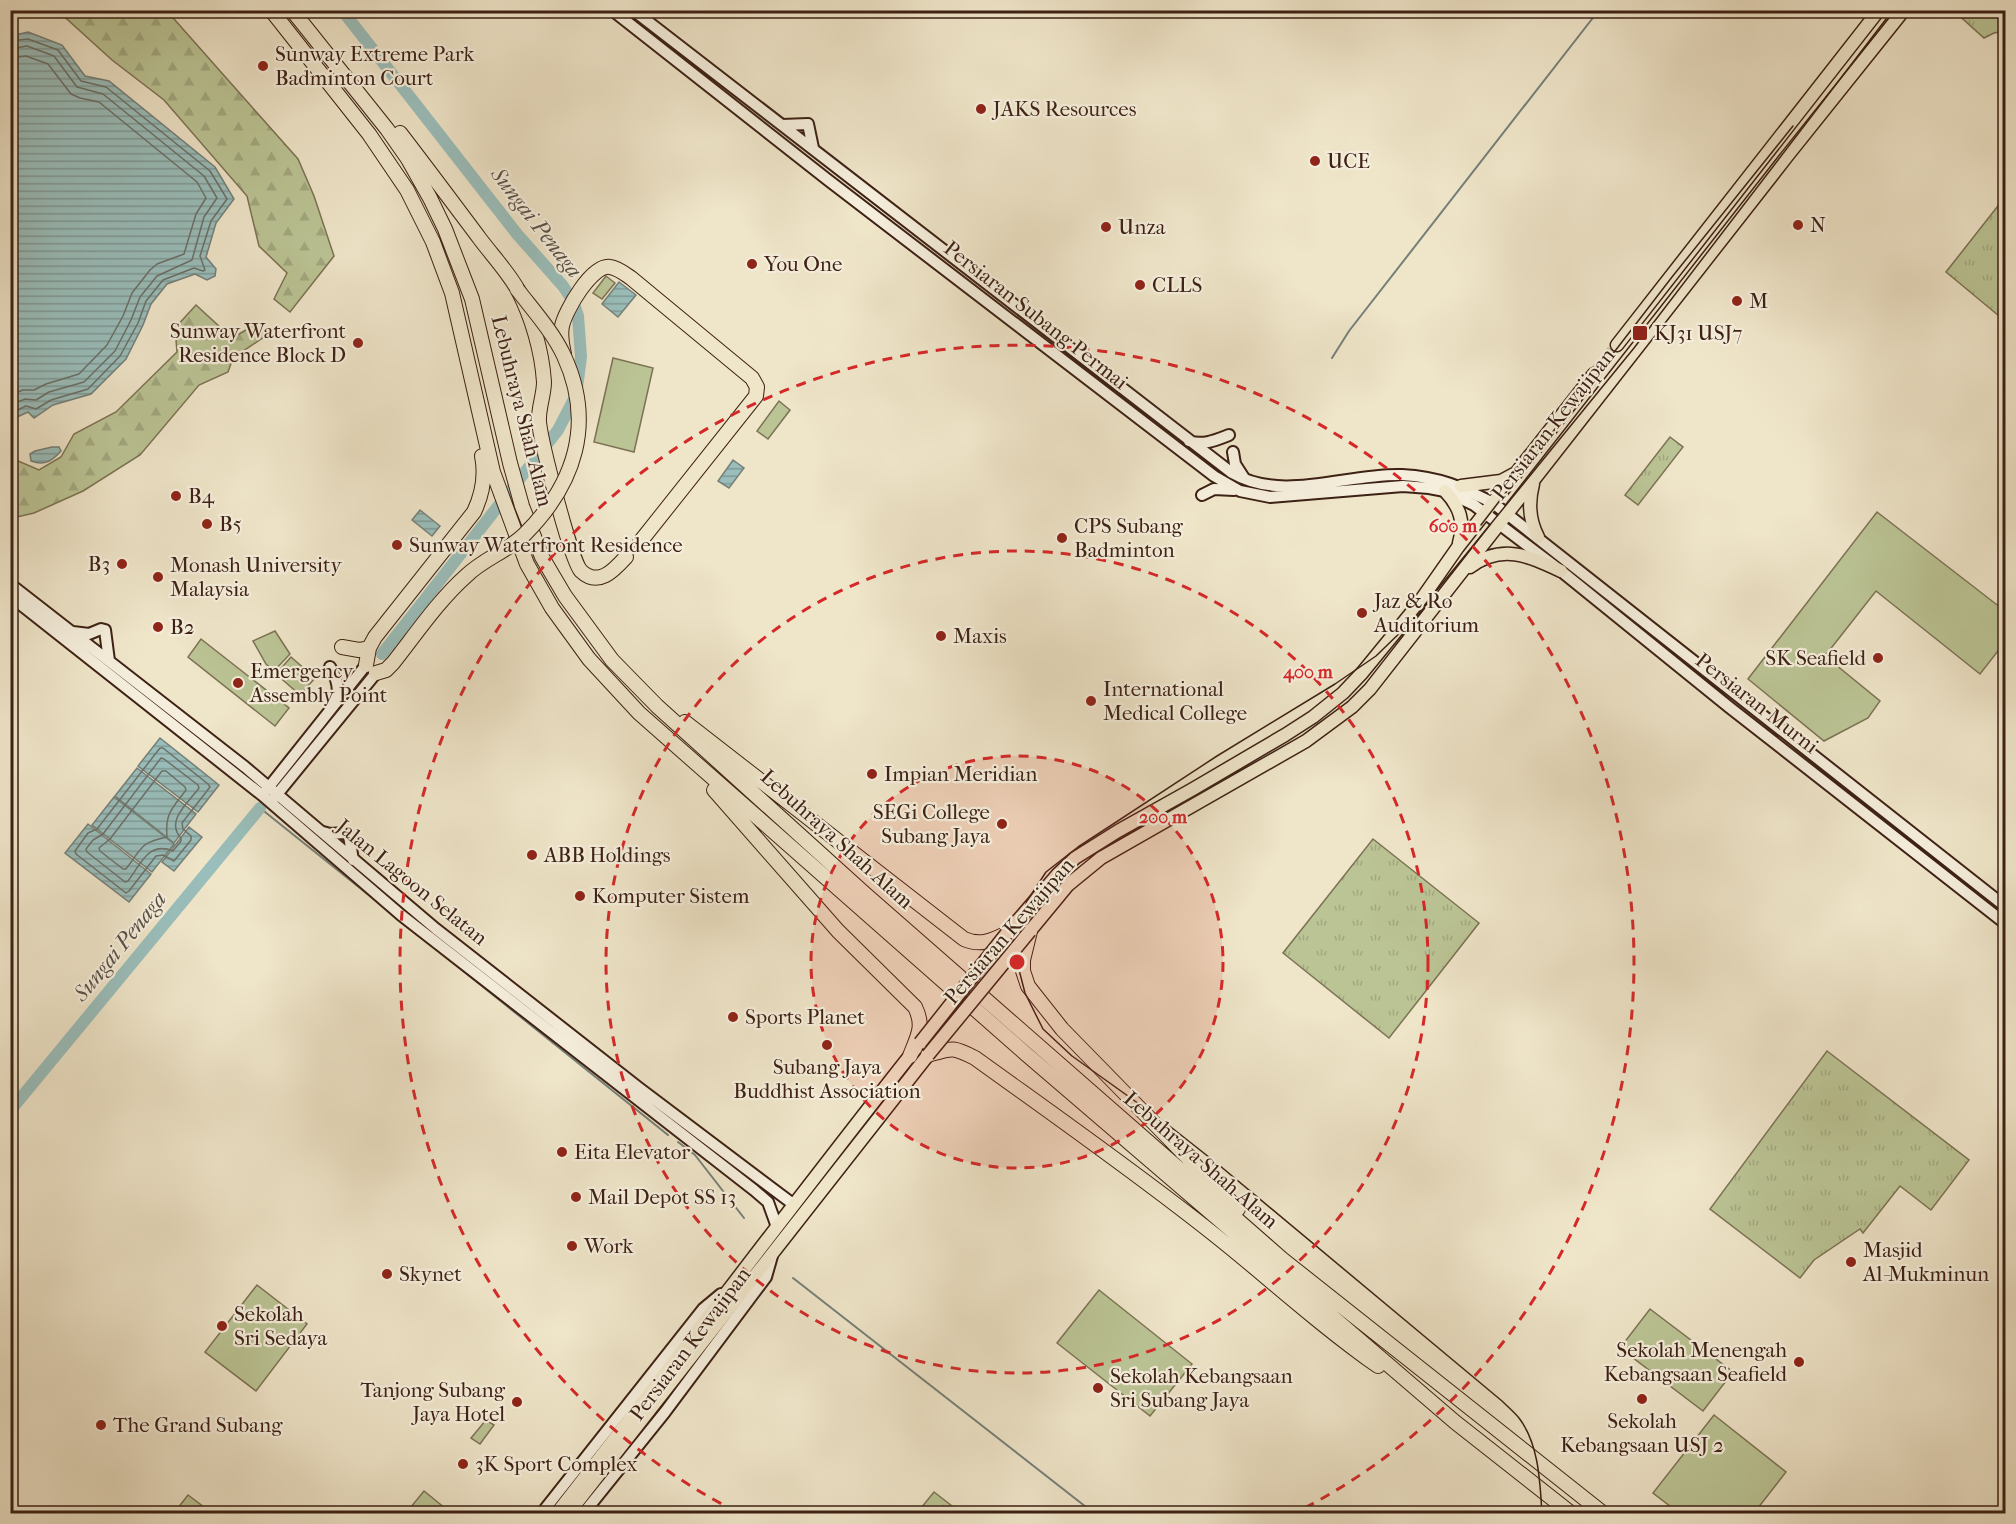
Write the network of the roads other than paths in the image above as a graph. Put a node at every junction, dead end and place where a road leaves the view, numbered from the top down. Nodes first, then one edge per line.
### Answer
1 (272, 10) edge
2 (292, 10) edge
3 (612, 10) edge
4 (633, 10) edge
5 (1879, 10) edge
6 (1904, 10) edge
7 (306, 29) junction
8 (782, 125) junction
9 (798, 136) junction
10 (780, 142) junction
11 (813, 149) junction
12 (802, 158) junction
13 (517, 289) junction
14 (1617, 345) tunnel mouth
15 (564, 356) junction
16 (1594, 374) tunnel mouth
17 (1229, 435) dead end
18 (1186, 440) junction
19 (1233, 452) dead end
20 (488, 467) junction
21 (1519, 470) junction
22 (1534, 480) junction
23 (1247, 481) junction
24 (1461, 486) junction
25 (1240, 491) junction
26 (1445, 491) junction
27 (1202, 495) dead end
28 (1490, 507) junction
29 (1504, 518) junction
30 (1538, 537) junction
31 (640, 542) dead end
32 (1458, 547) junction
33 (626, 556) dead end
34 (1561, 571) junction
35 (1462, 573) junction
36 (10, 584) edge
37 (10, 596) edge
38 (73, 632) junction
39 (342, 646) dead end
40 (369, 648) junction
41 (109, 661) junction
42 (330, 667) dead end
43 (371, 669) junction
44 (1716, 678) junction
45 (657, 706) junction
46 (1729, 707) junction
47 (330, 711) junction
48 (639, 713) junction
49 (275, 792) junction
50 (320, 831) junction
51 (353, 860) junction
52 (2006, 907) edge
53 (2006, 924) edge
54 (1030, 931) junction
55 (1007, 933) junction
56 (928, 1055) junction
57 (910, 1056) junction
58 (793, 1204) junction
59 (777, 1227) junction
60 (774, 1252) junction
61 (1282, 1259) junction
62 (734, 1283) junction
63 (661, 1387) junction
64 (1455, 1422) junction
65 (541, 1514) edge
66 (556, 1514) edge
67 (568, 1514) edge
68 (584, 1514) edge
69 (1572, 1514) edge
70 (1604, 1514) edge

1 - 20 highway, Lebuhraya Shah Alam
2 - 7 highway, Lebuhraya Shah Alam
3 - 10 main road, Persiaran Subang Permai
4 - 8 main road, Persiaran Subang Permai
5 - 14 main road, Persiaran Kewajipan
6 - 22 main road, Persiaran Kewajipan
7 - 13 highway
7 - 45 highway, Lebuhraya Shah Alam
8 - 9 main road, Persiaran Subang Permai
8 - 11 main road
9 - 10 main road
9 - 11 main road, Persiaran Subang Permai
9 - 12 main road
10 - 12 main road, Persiaran Subang Permai
11 - 18 main road, Persiaran Subang Permai
12 - 25 main road, Persiaran Subang Permai
13 - 15 highway, bridge
13 - 33 highway, bridge
15 - 31 highway
15 - 43 highway, bridge
16 - 21 main road, Persiaran Kewajipan
17 - 18 main road
18 - 23 main road, Persiaran Subang Permai
19 - 23 main road
20 - 40 highway
20 - 48 highway, Lebuhraya Shah Alam
21 - 24 main road
21 - 28 main road, Persiaran Kewajipan
22 - 29 main road, Persiaran Kewajipan
22 - 30 main road
23 - 24 main road, Persiaran Subang Permai
24 - 28 main road, Persiaran Subang Permai
25 - 26 main road, Persiaran Subang Permai
25 - 27 main road
26 - 28 main road, Persiaran Subang Permai
26 - 32 main road
28 - 29 main road, Persiaran Murni
28 - 32 main road, Persiaran Kewajipan
29 - 30 main road, Persiaran Murni
29 - 34 main road, Persiaran Murni
29 - 35 main road, Persiaran Kewajipan
30 - 44 main road, Persiaran Murni
32 - 55 main road, Persiaran Kewajipan
34 - 35 main road
34 - 46 main road, Persiaran Murni
35 - 54 main road, Persiaran Kewajipan
36 - 38 main road
37 - 49 main road, Jalan Lagoon Selatan
38 - 41 main road
38 - 41 main road
39 - 40 highway
40 - 43 highway
41 - 49 main road
42 - 47 main road
43 - 47 main road
43 - 49 main road
44 - 46 main road
44 - 52 main road, Persiaran Murni
45 - 55 highway
45 - 61 highway, Lebuhraya Shah Alam
46 - 53 main road, Persiaran Murni
47 - 49 main road
48 - 57 highway
48 - 64 highway, Lebuhraya Shah Alam
49 - 50 main road, Jalan Lagoon Selatan
49 - 59 main road, Jalan Lagoon Selatan
50 - 51 main road, Jalan Lagoon Selatan
50 - 51 main road
51 - 58 main road, Jalan Lagoon Selatan
54 - 56 main road, Persiaran Kewajipan, bridge
54 - 61 highway
55 - 57 main road, Persiaran Kewajipan, bridge
56 - 60 main road, Persiaran Kewajipan
56 - 64 highway
57 - 58 main road, Persiaran Kewajipan
58 - 59 main road, Persiaran Kewajipan
59 - 62 main road, Persiaran Kewajipan
60 - 63 main road
60 - 68 main road, Persiaran Kewajipan
61 - 70 highway, Lebuhraya Shah Alam
62 - 63 main road
62 - 65 main road, Persiaran Kewajipan
63 - 66 main road
63 - 67 main road
64 - 69 highway, Lebuhraya Shah Alam

